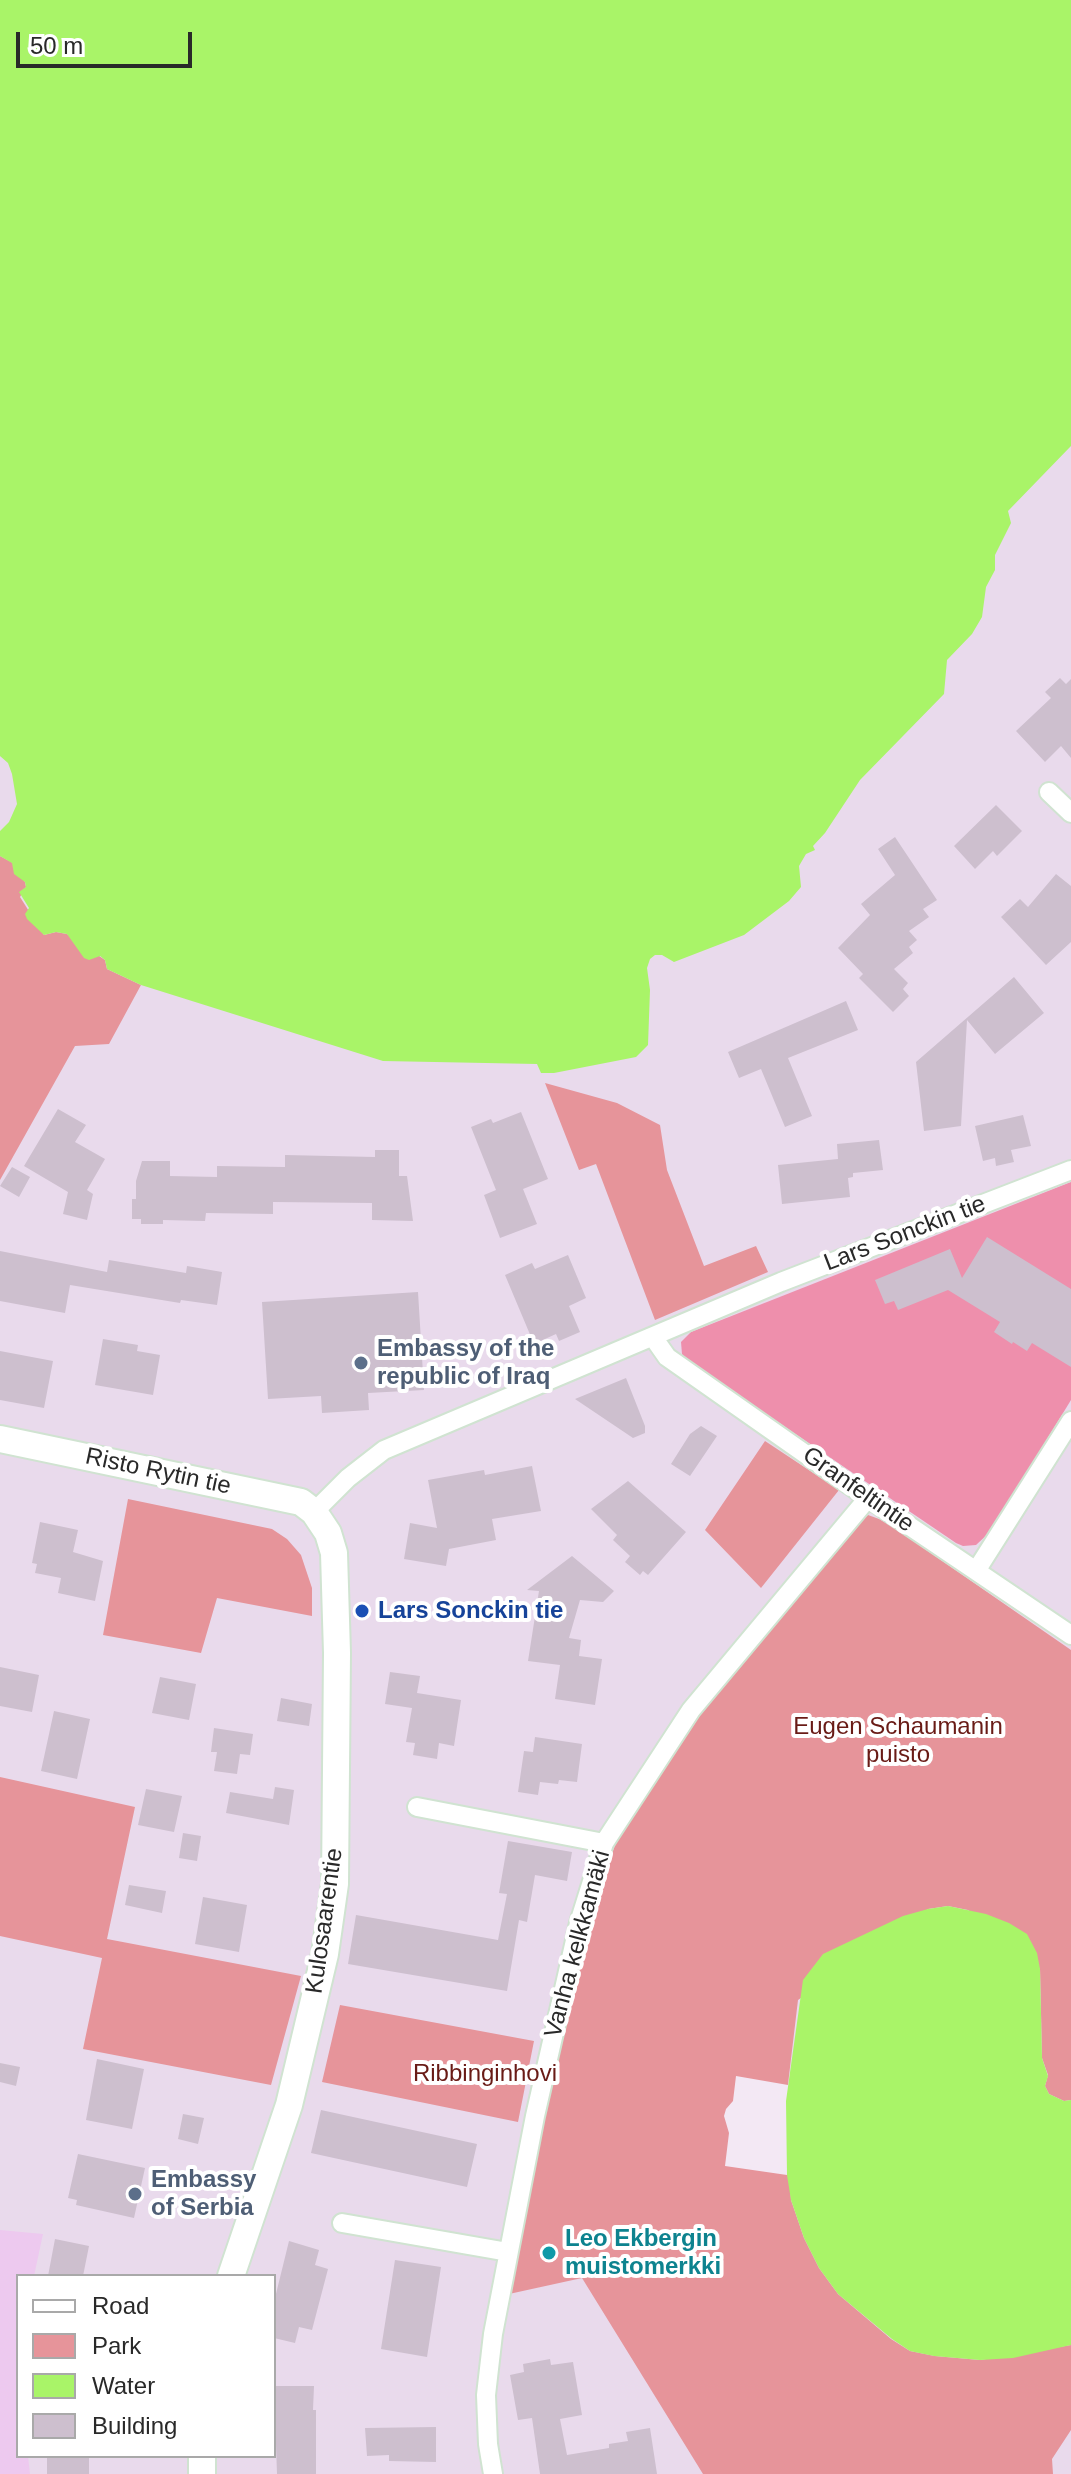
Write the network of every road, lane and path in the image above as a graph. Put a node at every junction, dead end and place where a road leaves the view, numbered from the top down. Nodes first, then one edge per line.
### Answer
1 (1049, 792) dead end
2 (1071, 813) edge
3 (1071, 1170) edge
4 (653, 1337) junction
5 (1071, 1421) edge
6 (0, 1439) edge
7 (868, 1498) junction
8 (314, 1512) junction
9 (976, 1571) junction
10 (1071, 1635) edge
11 (417, 1807) dead end
12 (604, 1843) junction
13 (342, 2223) dead end
14 (508, 2252) junction
15 (232, 2274) edge
16 (493, 2474) edge

1 - 2 street
3 - 4 street, Lars Sonckin tie
4 - 7 street, Granfeltintie
4 - 8 street, Lars Sonckin tie
5 - 9 street
6 - 8 street, Risto Rytin tie
7 - 9 street, Granfeltintie
7 - 12 street, Vanha kelkkamäki
8 - 15 street, Kulosaarentie
9 - 10 street, Granfeltintie
11 - 12 street
12 - 14 street, Vanha kelkkamäki
13 - 14 street
14 - 16 street, Vanha kelkkamäki

